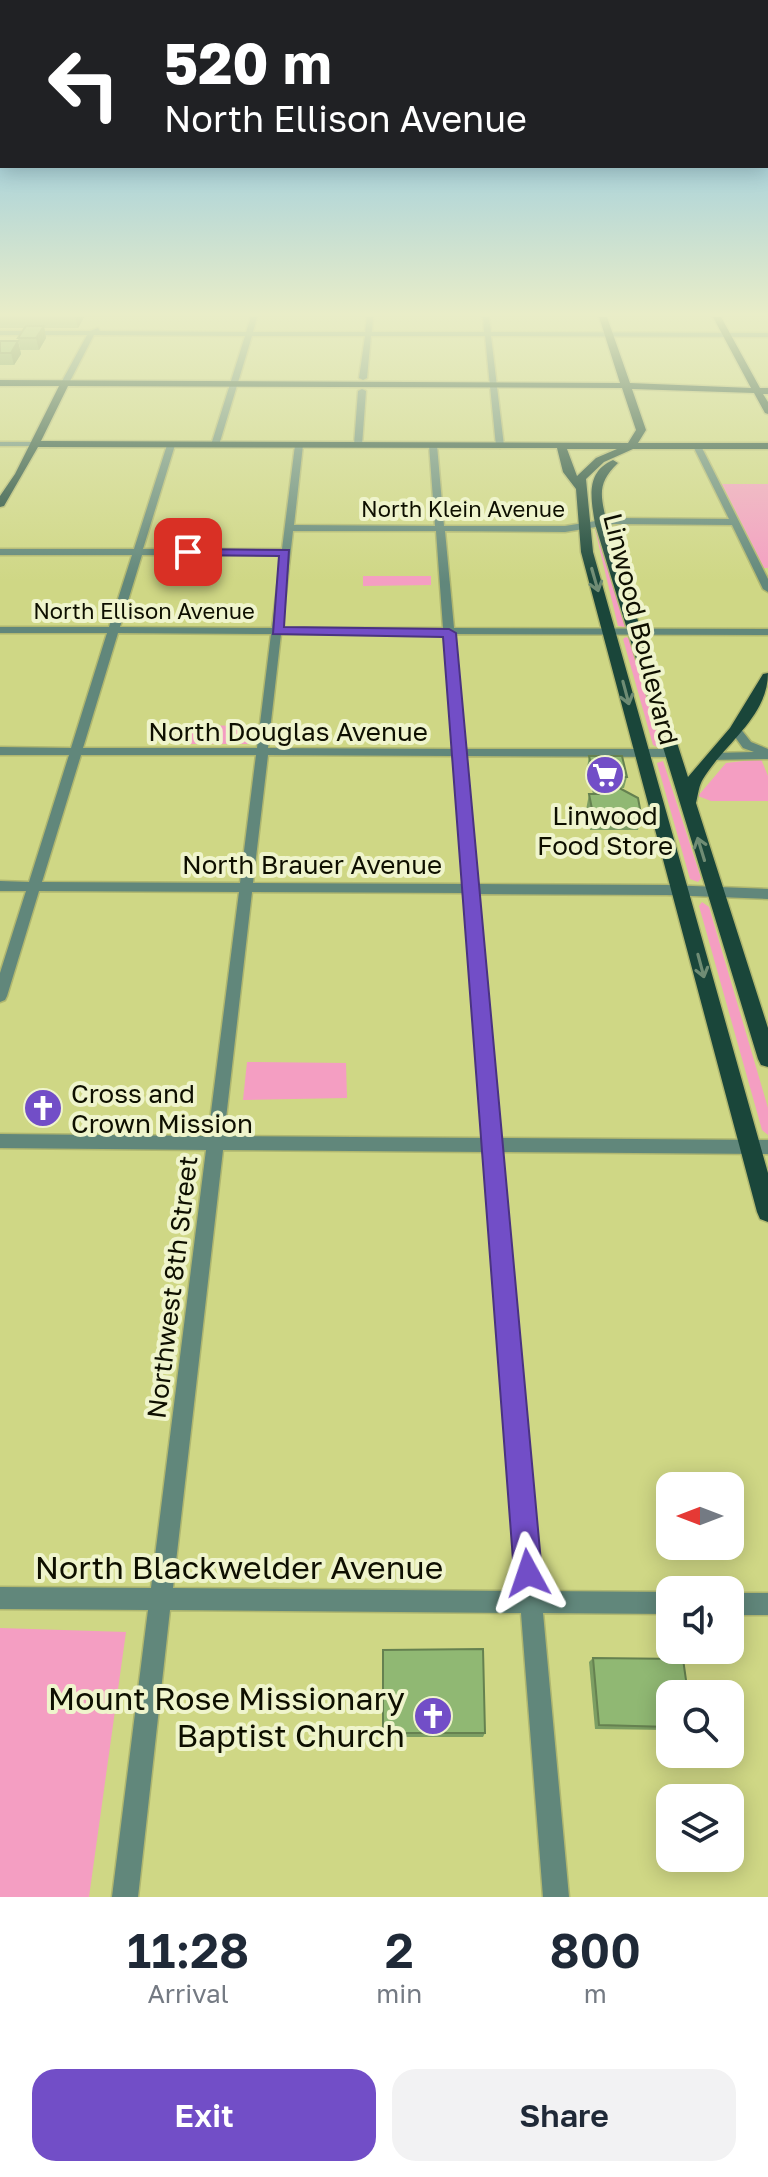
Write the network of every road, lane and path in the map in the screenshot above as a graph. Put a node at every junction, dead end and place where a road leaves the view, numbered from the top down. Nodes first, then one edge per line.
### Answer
1 (55, 406) edge
2 (227, 406) edge
3 (361, 406) edge
4 (496, 406) edge
5 (632, 406) edge
6 (0, 444) edge
7 (35, 444) junction
8 (171, 445) junction
9 (215, 445) junction
10 (299, 445) junction
11 (358, 445) junction
12 (433, 445) junction
13 (500, 446) junction
14 (561, 446) junction
15 (631, 446) junction
16 (697, 446) junction
17 (768, 446) edge
18 (579, 486) junction
19 (0, 504) edge
20 (734, 522) junction
21 (601, 524) junction
22 (584, 527) junction
23 (288, 528) junction
24 (440, 528) junction
25 (0, 552) edge
26 (139, 552) junction
27 (285, 552) junction
28 (763, 571) edge
29 (768, 589) edge
30 (0, 630) edge
31 (114, 631) junction
32 (277, 631) junction
33 (633, 632) junction
34 (768, 632) edge
35 (449, 633) junction
36 (610, 633) junction
37 (768, 677) edge
38 (736, 730) junction
39 (0, 751) edge
40 (76, 752) junction
41 (263, 753) junction
42 (671, 753) junction
43 (460, 754) junction
44 (643, 754) junction
45 (768, 754) edge
46 (713, 757) junction
47 (688, 806) junction
48 (0, 886) edge
49 (34, 886) junction
50 (247, 888) junction
51 (470, 888) junction
52 (680, 890) junction
53 (714, 893) junction
54 (768, 894) edge
55 (0, 996) edge
56 (768, 1059) edge
57 (0, 1141) edge
58 (216, 1144) junction
59 (491, 1145) junction
60 (759, 1147) edge
61 (768, 1212) edge
62 (0, 1598) edge
63 (160, 1600) junction
64 (530, 1600) junction
65 (656, 1603) edge
66 (744, 1604) edge
67 (768, 1604) edge
68 (125, 1897) edge
69 (556, 1897) edge

1 - 7 main road
2 - 9 street
3 - 11 street
4 - 13 street
5 - 15 main road
6 - 7 street
7 - 8 main road
7 - 19 main road
8 - 9 main road
8 - 26 street
9 - 10 main road
10 - 11 main road
10 - 23 street, Northwest 8th Street
11 - 12 main road
12 - 13 main road
12 - 24 street
13 - 14 main road
14 - 15 main road
14 - 18 main road
15 - 16 main road
15 - 18 main road, Linwood Boulevard
15 - 21 main road, Linwood Boulevard
16 - 17 main road
16 - 20 street
18 - 22 main road, Linwood Boulevard
20 - 21 street, North Klein Avenue
20 - 28 street
21 - 22 street, North Klein Avenue
21 - 33 main road, Linwood Boulevard
22 - 24 street, North Klein Avenue
22 -> 36 main road, Linwood Boulevard
23 - 24 street, North Klein Avenue
23 - 27 street, Northwest 8th Street
24 - 35 street
25 - 26 street
26 - 27 street
26 - 31 street
27 - 32 street, Northwest 8th Street
28 - 29 street
30 - 31 street, North Ellison Avenue
31 - 32 street, North Ellison Avenue
31 - 40 street
32 - 35 street, North Ellison Avenue
32 - 41 street, Northwest 8th Street
33 - 34 street, North Ellison Avenue
33 - 36 street, North Ellison Avenue
33 - 42 main road, Linwood Boulevard
35 - 36 street, North Ellison Avenue
35 - 43 street
36 -> 44 main road, Linwood Boulevard
37 - 38 main road
38 - 45 street
38 - 46 main road
39 - 40 street, North Douglas Avenue
40 - 41 street, North Douglas Avenue
40 - 49 street
41 - 43 street, North Douglas Avenue
41 - 50 street, Northwest 8th Street
42 - 44 street, North Douglas Avenue
42 - 47 main road, Linwood Boulevard
43 - 44 street, North Douglas Avenue
43 - 51 street
44 - 52 main road, Linwood Boulevard
45 - 46 street
46 - 47 main road
53 -> 47 main road, Linwood Boulevard
48 - 49 street, North Brauer Avenue
49 - 50 street, North Brauer Avenue
49 - 55 street
50 - 51 street, North Brauer Avenue
50 - 58 street, Northwest 8th Street
51 - 52 street, North Brauer Avenue
51 - 59 street
52 - 53 street, North Brauer Avenue
52 -> 60 main road, Linwood Boulevard
53 - 54 street, North Brauer Avenue
53 - 56 main road, Linwood Boulevard
57 - 58 street
58 - 59 street
58 - 63 street, Northwest 8th Street
59 - 60 street
59 - 64 street
60 - 61 main road, Linwood Boulevard
62 - 63 street, North Blackwelder Avenue
63 - 64 street, North Blackwelder Avenue
63 - 68 street, Northwest 8th Street
64 - 65 street, North Blackwelder Avenue
64 - 69 street
66 - 67 street

